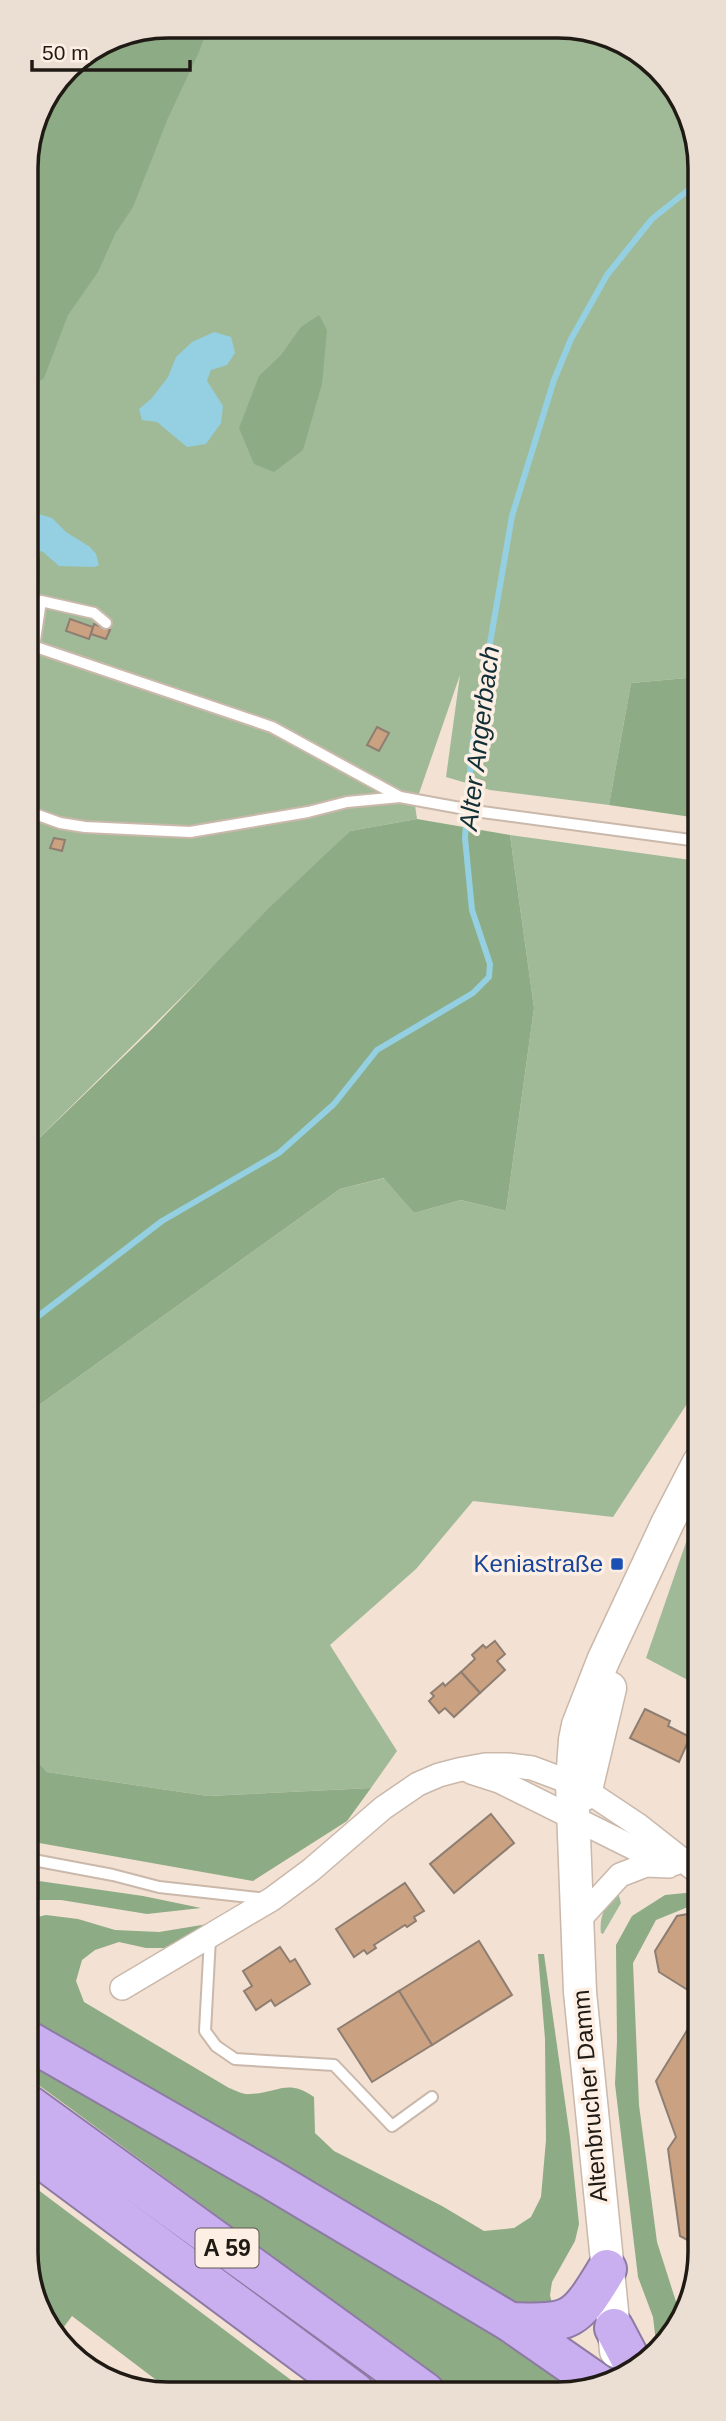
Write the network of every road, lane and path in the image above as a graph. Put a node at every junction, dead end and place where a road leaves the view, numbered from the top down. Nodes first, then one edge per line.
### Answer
1 (39, 611) edge
2 (106, 623) dead end
3 (39, 648) edge
4 (400, 797) junction
5 (39, 815) edge
6 (688, 840) edge
7 (687, 1485) edge
8 (458, 1770) junction
9 (578, 1797) junction
10 (38, 1861) edge
11 (687, 1867) edge
12 (687, 1869) edge
13 (272, 1899) junction
14 (576, 1923) junction
15 (210, 1938) junction
16 (122, 1988) dead end
17 (38, 2046) edge
18 (432, 2096) dead end
19 (38, 2112) edge
20 (38, 2157) edge
21 (607, 2269) junction
22 (510, 2322) junction
23 (614, 2328) junction
24 (631, 2360) edge
25 (618, 2368) edge
26 (591, 2378) edge
27 (342, 2382) edge
28 (411, 2382) edge

1 - 2 lane
3 - 4 lane
4 - 5 lane
4 - 6 lane
7 - 9 main road, Altenbrucher Damm
8 - 9 street
8 - 9 street
8 - 13 street
9 - 11 street
9 - 14 main road, Altenbrucher Damm
10 - 13 lane
12 - 14 street
13 - 15 street
14 - 21 main road, Altenbrucher Damm
15 - 16 street
15 - 18 lane
17 - 22 highway
19 - 28 highway, A 59
20 - 27 highway, A 59
21 - 22 highway
21 - 23 main road, Altenbrucher Damm
22 - 26 highway
23 - 24 highway
23 - 25 main road, Altenbrucher Damm

